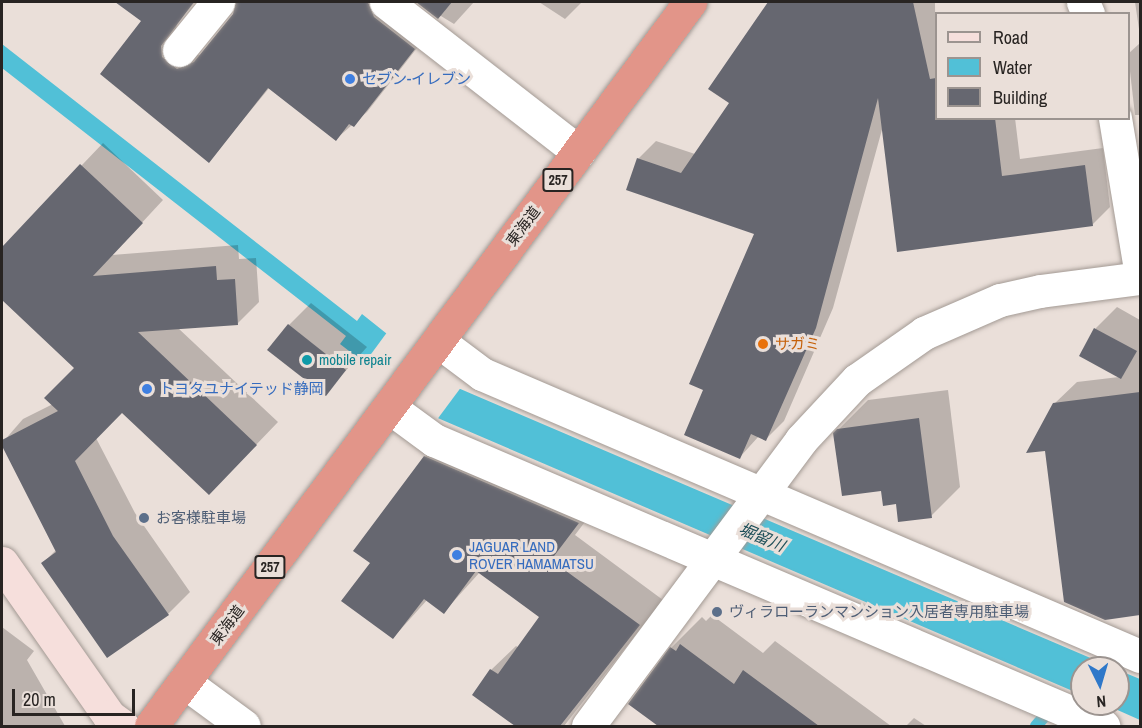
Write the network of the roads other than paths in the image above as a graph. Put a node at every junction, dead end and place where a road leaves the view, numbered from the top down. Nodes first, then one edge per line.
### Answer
1 (218, 2) edge
2 (386, 2) edge
3 (690, 2) edge
4 (179, 50) dead end
5 (1115, 120) edge
6 (579, 152) junction
7 (1140, 269) edge
8 (1140, 278) edge
9 (431, 350) junction
10 (394, 400) junction
11 (757, 499) junction
12 (716, 554) junction
13 (2, 564) edge
14 (1140, 656) edge
15 (184, 682) junction
16 (593, 724) edge
17 (123, 726) edge
18 (151, 726) edge
19 (244, 726) edge
20 (1103, 726) edge

1 - 4 street
2 - 6 street
3 - 6 highway, 東海道 / 257
5 - 7 street
6 - 9 highway, 東海道 / 257
8 - 11 street
9 - 10 highway, 東海道 / 257
9 - 11 street
10 - 12 street
10 - 15 highway, 東海道 / 257
11 - 12 street
11 - 14 street
12 - 16 street
12 - 20 street
13 - 17 street
15 - 18 highway, 東海道 / 257
15 - 19 street

